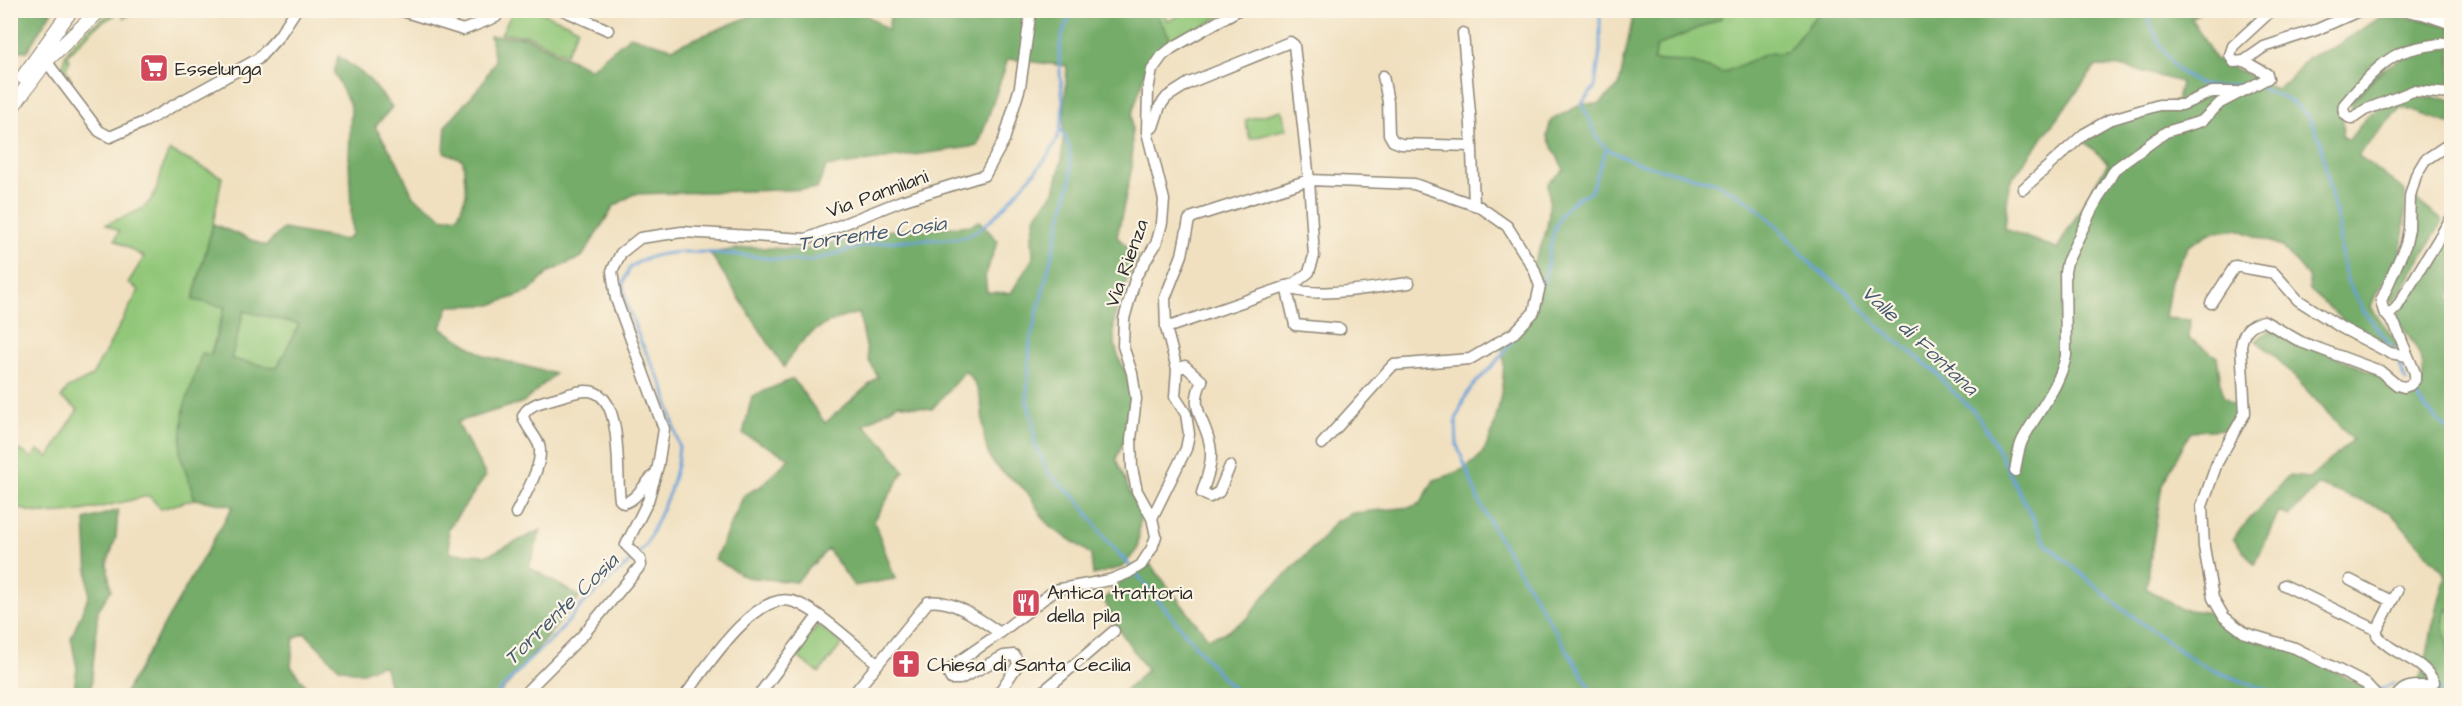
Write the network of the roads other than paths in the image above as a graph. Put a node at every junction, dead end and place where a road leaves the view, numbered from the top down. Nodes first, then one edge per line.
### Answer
1 (71, 10) edge
2 (100, 10) edge
3 (296, 10) edge
4 (399, 10) edge
5 (501, 10) edge
6 (563, 10) edge
7 (1031, 10) edge
8 (1238, 10) edge
9 (2271, 10) edge
10 (2361, 10) edge
11 (2402, 10) edge
12 (429, 15) edge
13 (2448, 20) edge
14 (608, 30) dead end
15 (1463, 33) dead end
16 (2451, 42) edge
17 (46, 61) junction
18 (2244, 61) junction
19 (1383, 76) dead end
20 (2246, 88) junction
21 (10, 93) edge
22 (2451, 94) edge
23 (10, 110) edge
24 (1147, 132) junction
25 (2451, 142) edge
26 (1472, 146) junction
27 (1309, 180) junction
28 (2023, 189) dead end
29 (1474, 205) junction
30 (2451, 217) edge
31 (1409, 283) dead end
32 (1286, 286) junction
33 (2211, 303) dead end
34 (2389, 315) junction
35 (1166, 328) junction
36 (1340, 329) dead end
37 (2407, 356) junction
38 (1177, 369) junction
39 (1322, 444) dead end
40 (1230, 466) dead end
41 (2015, 471) dead end
42 (656, 473) junction
43 (516, 513) dead end
44 (1152, 518) junction
45 (2350, 580) dead end
46 (2284, 585) dead end
47 (818, 616) junction
48 (2377, 630) junction
49 (1114, 631) dead end
50 (1000, 633) junction
51 (877, 663) junction
52 (522, 696) edge
53 (685, 696) edge
54 (758, 696) edge
55 (852, 696) edge
56 (997, 696) edge
57 (1038, 696) edge
58 (2377, 696) edge
59 (2397, 696) edge

1 - 21 main road
2 - 17 main road
3 - 17 street
4 - 12 street
5 - 12 street
6 - 14 street
7 - 42 street, Via Pannilani
8 - 24 street, Via Rienza
9 - 18 street
10 - 18 street
11 - 13 street
15 - 26 street
16 - 22 street
17 - 23 main road
18 - 20 street
19 - 26 street
20 - 28 street
20 - 41 street
24 - 27 street
24 - 44 street, Via Rienza
25 - 34 street
26 - 29 street
27 - 29 street
27 - 32 street
27 - 35 street
29 - 39 street
30 - 34 street
31 - 32 street
32 - 35 street
32 - 36 street
33 - 37 street
34 - 37 street
35 - 38 street
37 - 58 street
38 - 40 street
38 - 44 street
42 - 43 street
42 - 52 street
44 - 50 street, Via Rienza
45 - 48 street
46 - 48 street
47 - 51 street
47 - 53 street
47 - 54 street
48 - 59 street
49 - 57 street
50 - 51 street
50 - 56 street
51 - 55 street

